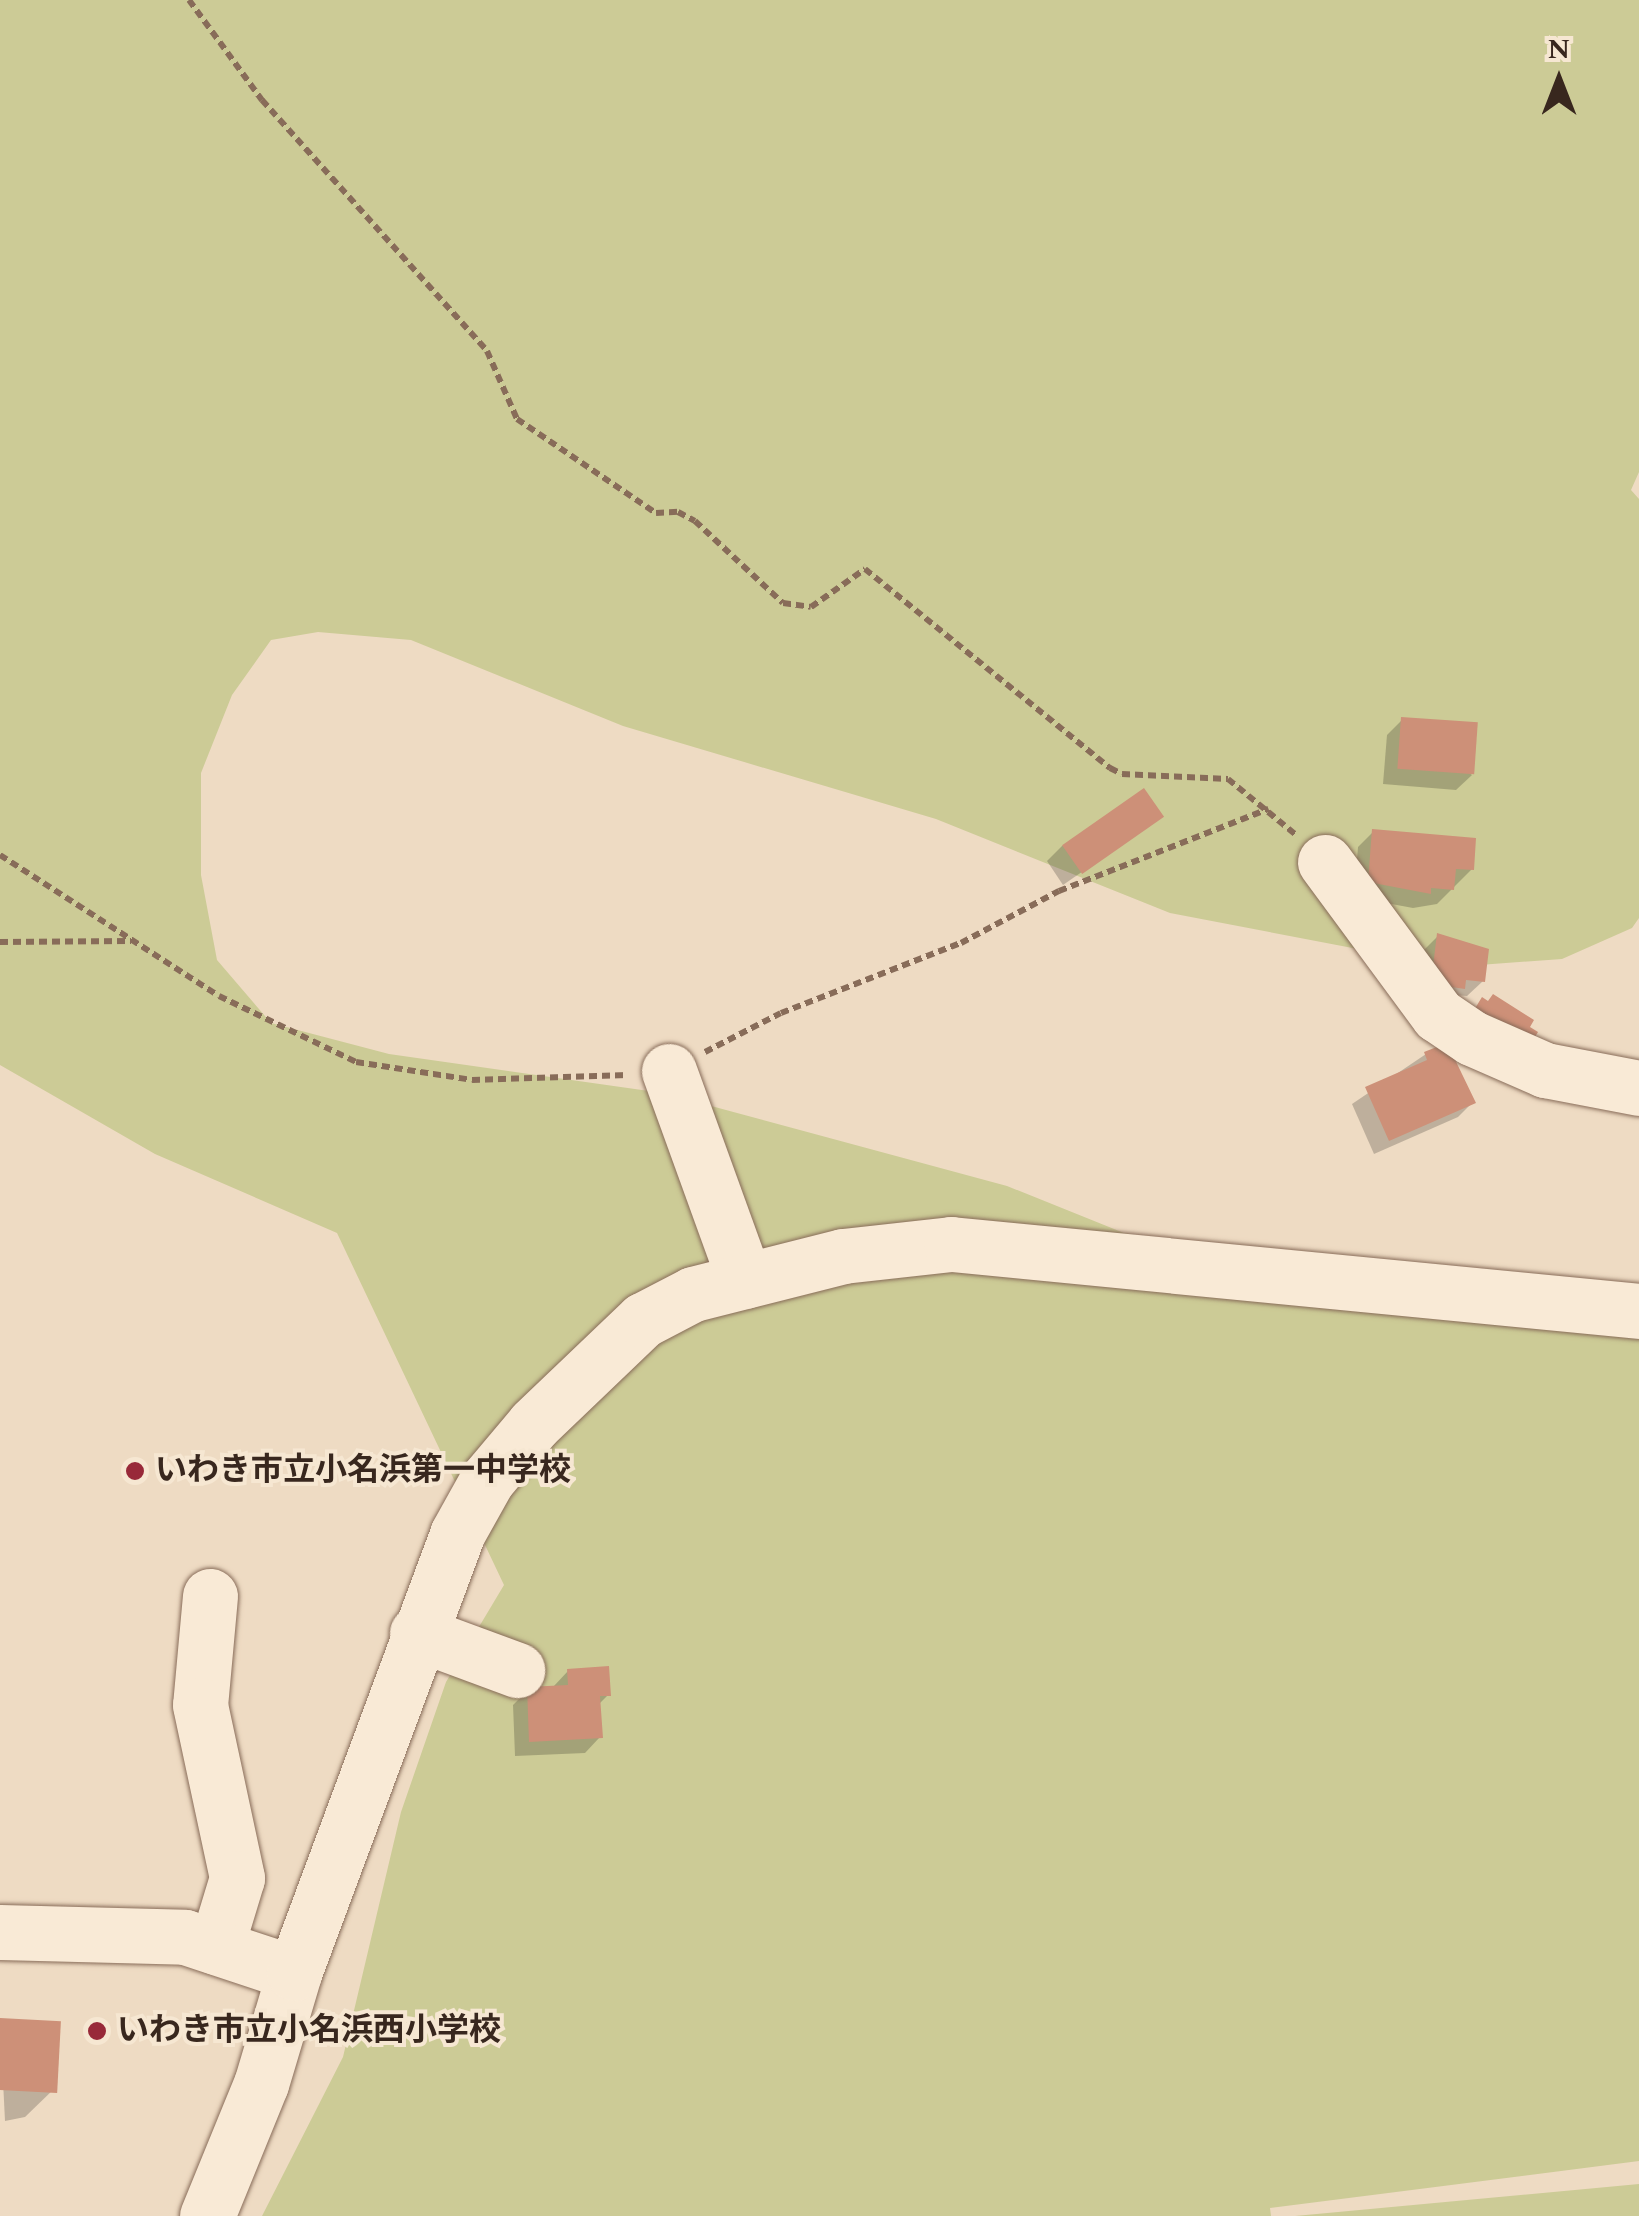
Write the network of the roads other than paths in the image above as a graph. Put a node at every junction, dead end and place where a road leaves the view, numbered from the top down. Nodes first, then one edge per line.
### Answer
1 (1325, 862) road end
2 (669, 1071) road end
3 (1639, 1088) edge
4 (745, 1281) junction
5 (1639, 1311) edge
6 (210, 1596) dead end
7 (417, 1633) junction
8 (517, 1670) dead end
9 (0, 1932) edge
10 (216, 1948) junction
11 (294, 1973) junction
12 (207, 2216) edge

1 - 3 street
2 - 4 street
4 - 5 street
4 - 7 street
6 - 10 street
7 - 8 street
7 - 11 street
9 - 10 street
10 - 11 street
11 - 12 street

